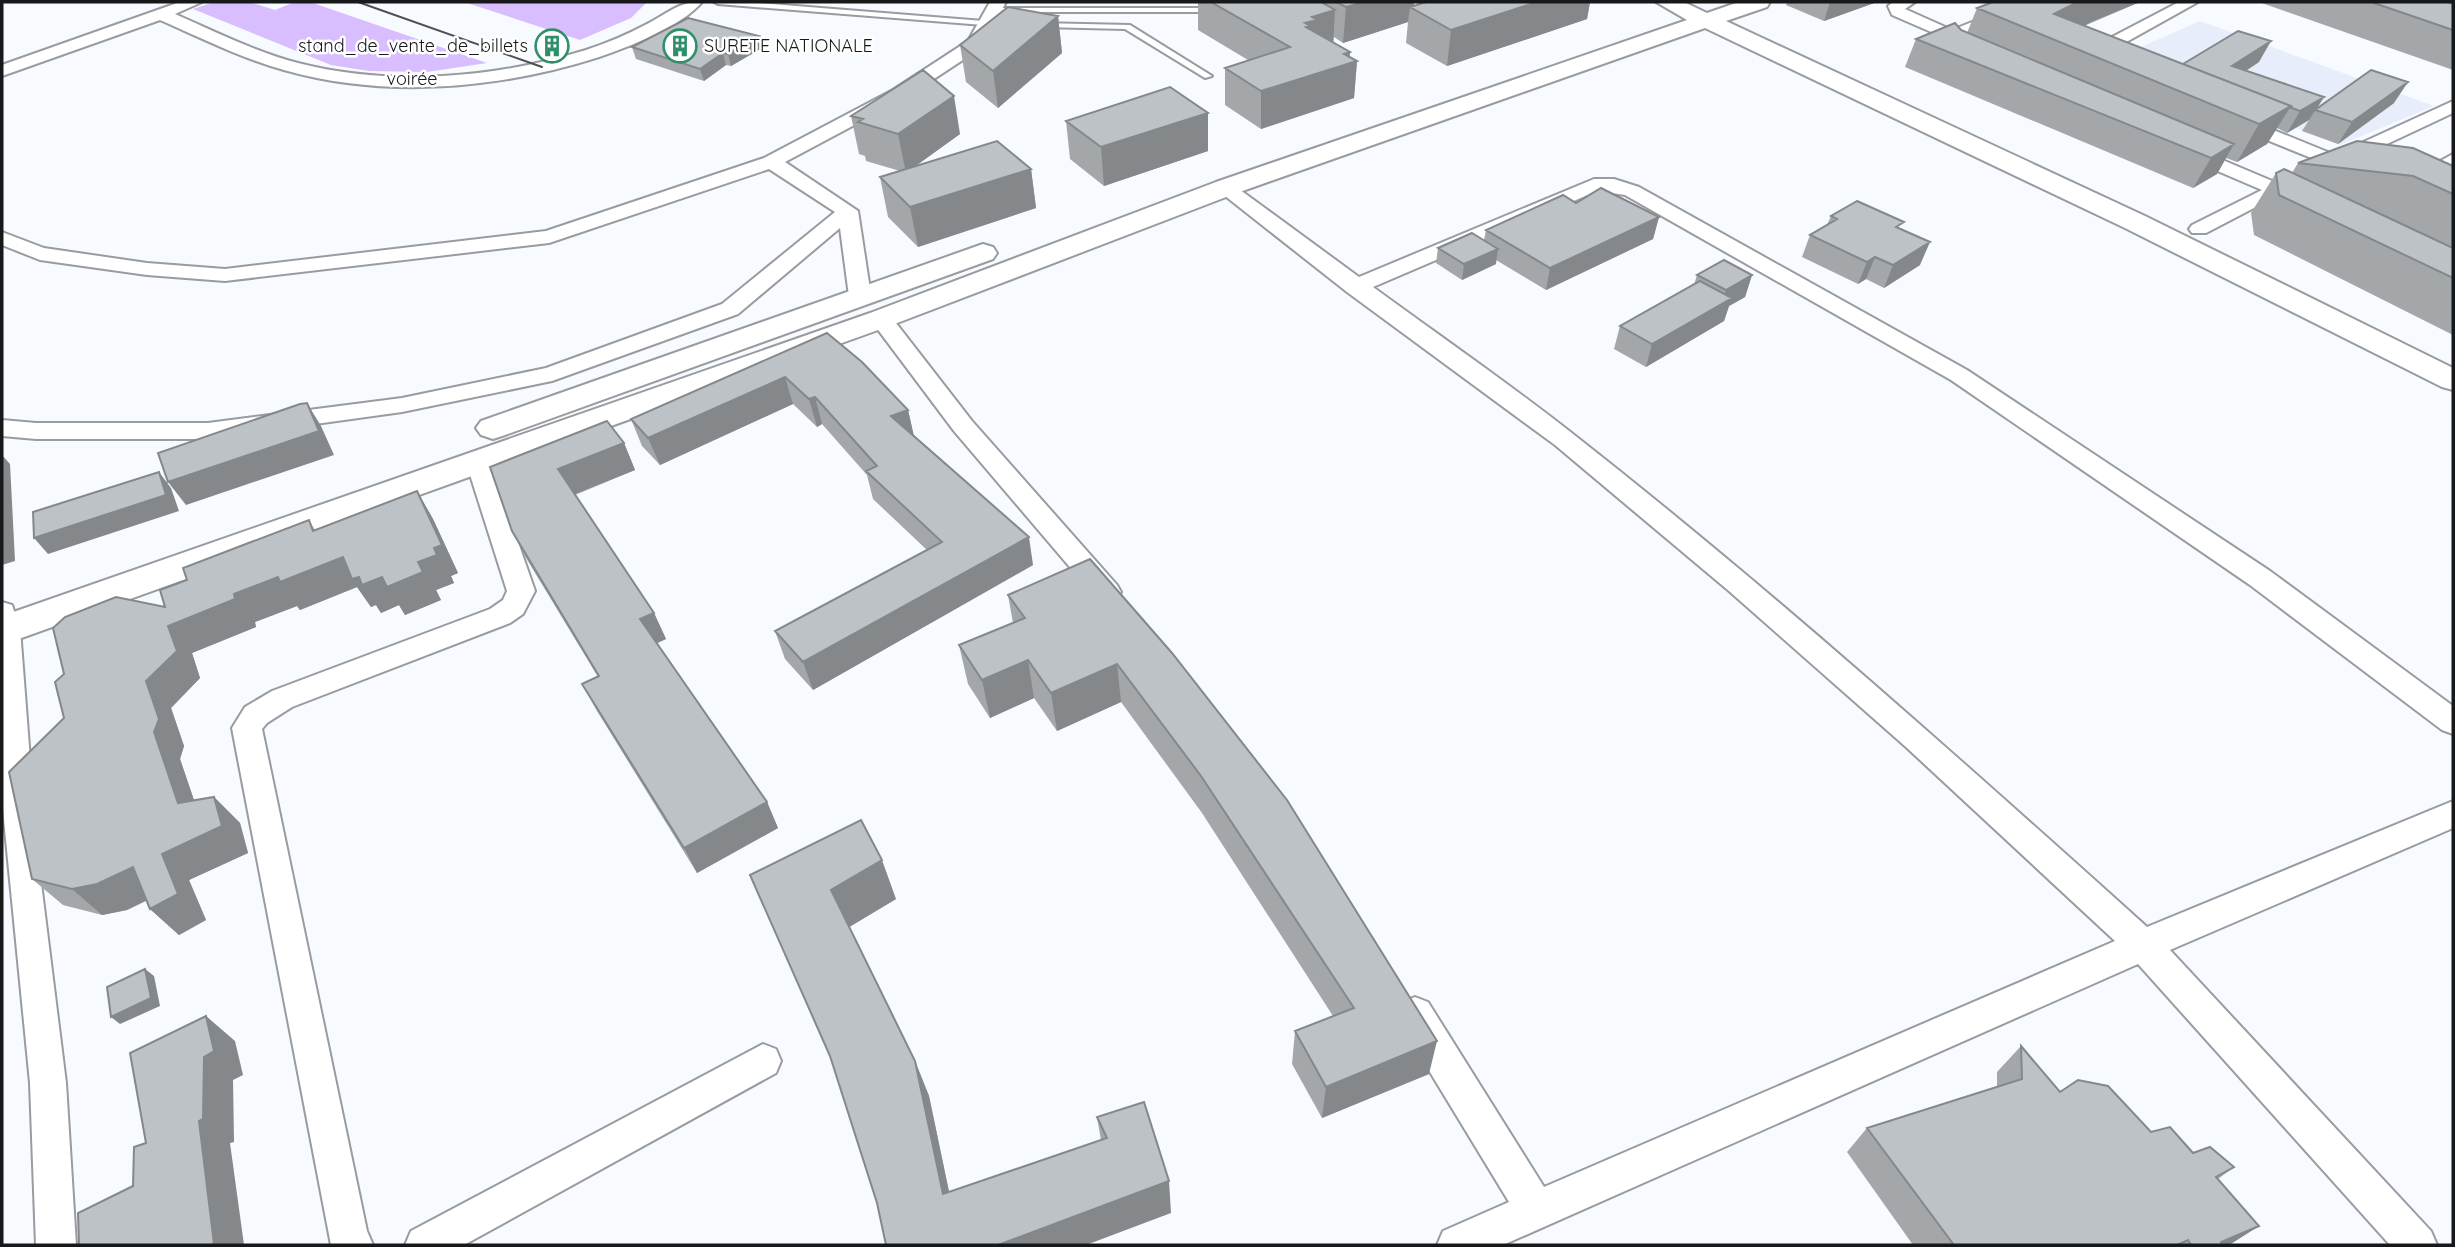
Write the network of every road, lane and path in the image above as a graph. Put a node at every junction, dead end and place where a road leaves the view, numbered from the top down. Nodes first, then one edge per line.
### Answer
1 (194, 2) edge
2 (694, 2) edge
3 (718, 2) edge
4 (1250, 2) edge
5 (1907, 2) edge
6 (2035, 2) edge
7 (2190, 2) edge
8 (1708, 7) edge
9 (993, 12) edge
10 (161, 14) junction
11 (1013, 24) edge
12 (1025, 24) edge
13 (2108, 69) edge
14 (2, 71) edge
15 (1208, 76) dead end
16 (2453, 107) edge
17 (2222, 116) edge
18 (2175, 145) edge
19 (2453, 160) edge
20 (771, 162) junction
21 (2336, 162) junction
22 (1225, 188) junction
23 (2278, 190) junction
24 (2453, 198) edge
25 (848, 211) junction
26 (2199, 229) junction
27 (2, 238) edge
28 (1355, 287) junction
29 (860, 296) junction
30 (881, 319) junction
31 (2453, 353) edge
32 (2453, 380) edge
33 (2, 428) edge
34 (36, 431) junction
35 (2, 443) edge
36 (478, 462) junction
37 (1125, 612) edge
38 (3, 619) edge
39 (2453, 722) edge
40 (2453, 814) edge
41 (2143, 945) junction
42 (1399, 988) edge
43 (763, 1061) dead end
44 (1536, 1211) junction
45 (56, 1245) edge
46 (353, 1245) edge
47 (425, 1245) edge
48 (1457, 1245) edge
49 (2417, 1245) edge

1 - 10 street
2 - 10 street, voirée
3 - 9 lane
4 - 9 lane
5 - 6 street
7 - 13 street
8 - 22 main road
8 - 26 main road
8 - 29 main road
8 - 32 main road
9 - 11 lane
9 - 20 street
10 - 14 street
12 - 15 lane
16 - 21 street
17 - 21 street
18 - 23 street
19 - 24 street
20 - 25 street
20 - 27 street
21 - 23 street
22 - 28 street
22 - 30 main road
23 - 26 street
25 - 29 street
25 - 34 street
26 - 31 main road
28 - 39 street
28 - 41 street
29 - 38 main road
30 - 36 main road
30 - 37 street
33 - 34 street
34 - 35 street
36 - 38 main road
36 - 46 street
38 - 45 street
40 - 41 street
41 - 44 street
41 - 49 street
42 - 44 street
43 - 47 street
44 - 48 street

